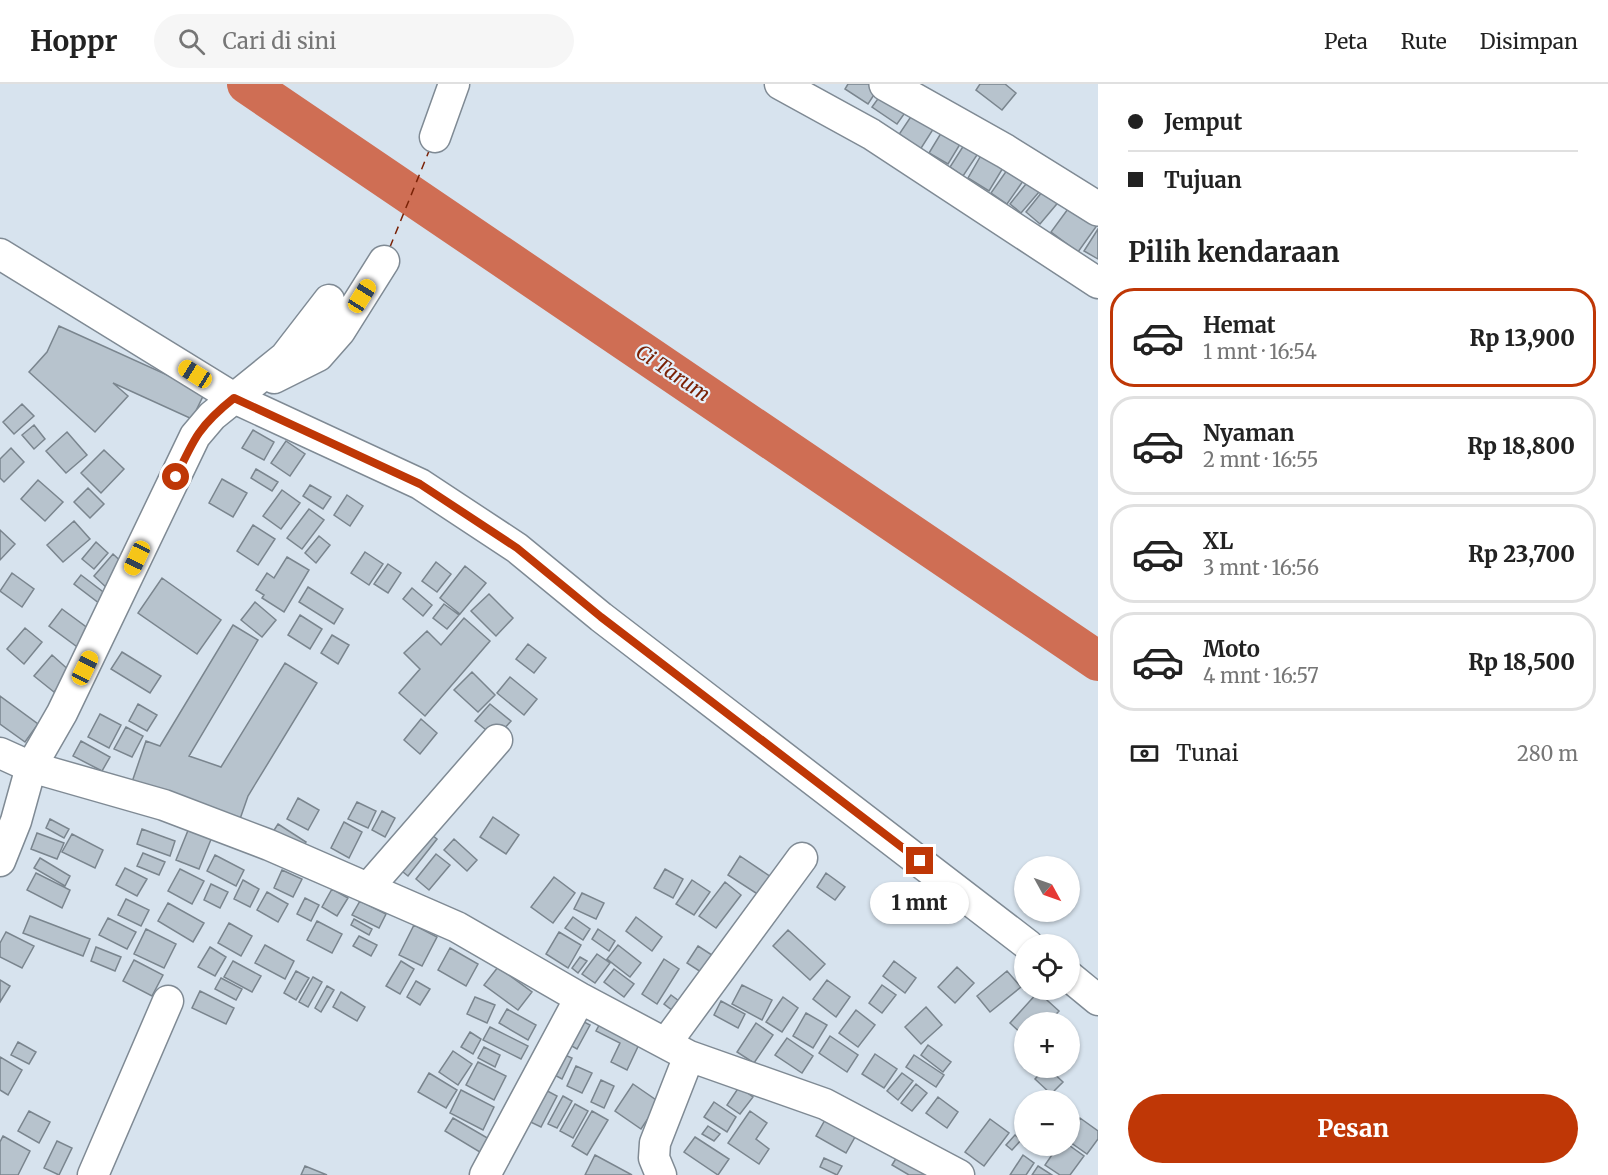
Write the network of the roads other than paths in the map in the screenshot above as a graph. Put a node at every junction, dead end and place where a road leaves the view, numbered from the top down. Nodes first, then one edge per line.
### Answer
1 (454, 84) edge
2 (780, 84) edge
3 (886, 84) edge
4 (435, 137) dead end
5 (1098, 209) edge
6 (0, 254) edge
7 (384, 261) dead end
8 (1098, 283) edge
9 (329, 300) dead end
10 (234, 398) junction
11 (497, 740) dead end
12 (0, 753) edge
13 (31, 767) junction
14 (802, 858) dead end
15 (0, 861) edge
16 (368, 888) junction
17 (1014, 934) edge
18 (1080, 986) edge
19 (580, 998) junction
20 (1098, 1000) edge
21 (168, 1001) dead end
22 (677, 1050) junction
23 (954, 1174) edge
24 (93, 1175) edge
25 (485, 1175) edge
26 (661, 1175) edge

1 - 4 street
2 - 8 street
3 - 5 main road
6 - 10 street
7 - 10 street
9 - 10 street
10 - 13 street
10 - 17 street
11 - 16 street
12 - 13 street
13 - 15 street
13 - 16 street
14 - 22 street
16 - 19 street
18 - 20 street
19 - 22 street
19 - 25 street
21 - 24 street
22 - 23 street
22 - 26 street

